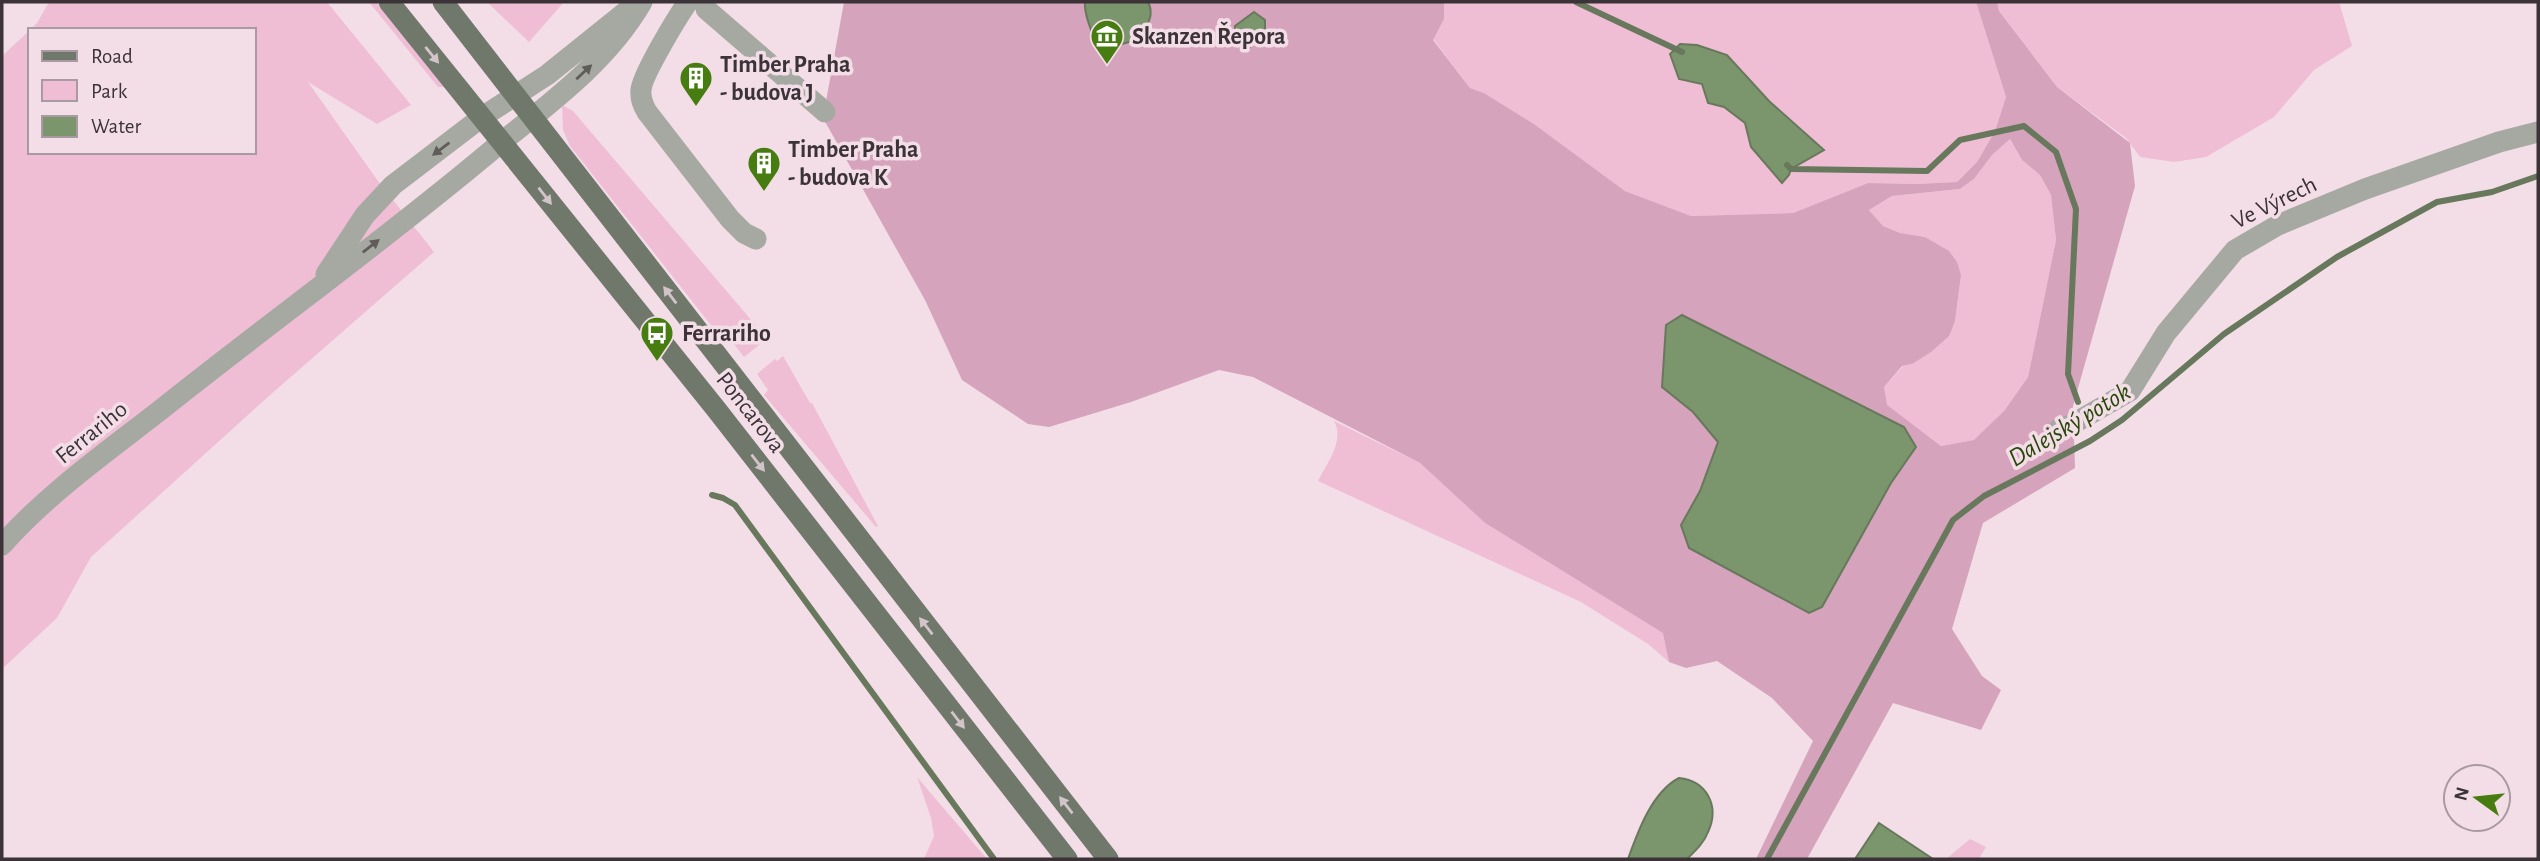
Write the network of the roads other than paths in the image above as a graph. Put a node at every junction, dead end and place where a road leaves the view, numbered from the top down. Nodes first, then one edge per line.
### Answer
1 (389, 2) edge
2 (443, 2) edge
3 (639, 2) edge
4 (697, 5) edge
5 (516, 94) junction
6 (825, 112) dead end
7 (482, 117) junction
8 (533, 117) junction
9 (2538, 131) edge
10 (502, 142) junction
11 (756, 239) dead end
12 (318, 288) junction
13 (2059, 429) dead end
14 (2, 545) edge
15 (1067, 859) edge
16 (1108, 859) edge

1 -> 7 main road, Poncarova
2 - 5 main road, Poncarova
3 - 5 street, Ferrariho
8 -> 3 street, Ferrariho
4 - 6 street
4 - 11 street
5 - 7 street, Ferrariho
5 - 8 main road, Poncarova
7 - 10 main road, Poncarova
7 -> 12 street, Ferrariho
8 - 10 street, Ferrariho
16 -> 8 main road, Poncarova
9 - 13 street, Ve Výrech
12 -> 10 street, Ferrariho
10 -> 15 main road, Poncarova
12 - 14 street, Ferrariho

